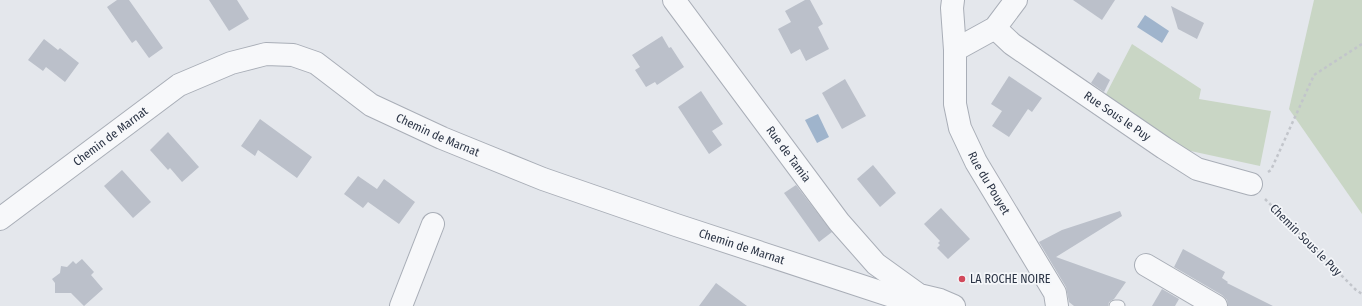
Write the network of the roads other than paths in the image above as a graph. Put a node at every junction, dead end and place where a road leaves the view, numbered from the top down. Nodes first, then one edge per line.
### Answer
1 (674, 0) edge
2 (953, 0) edge
3 (1016, 0) edge
4 (995, 28) junction
5 (955, 50) junction
6 (1251, 184) road end
7 (0, 219) edge
8 (433, 224) dead end
9 (1146, 265) dead end
10 (918, 294) junction
11 (401, 306) edge
12 (954, 306) edge
13 (1057, 306) edge
14 (1115, 306) edge
15 (1119, 306) edge
16 (1216, 306) edge

1 - 10 street, Rue de Tamia
2 - 5 street, Rue du Pouyet
3 - 4 street
4 - 5 street
4 - 6 street, Rue Sous le Puy
5 - 13 street, Rue du Pouyet
7 - 10 street, Chemin de Marnat
8 - 11 street
9 - 16 street
10 - 12 street
14 - 15 lane

